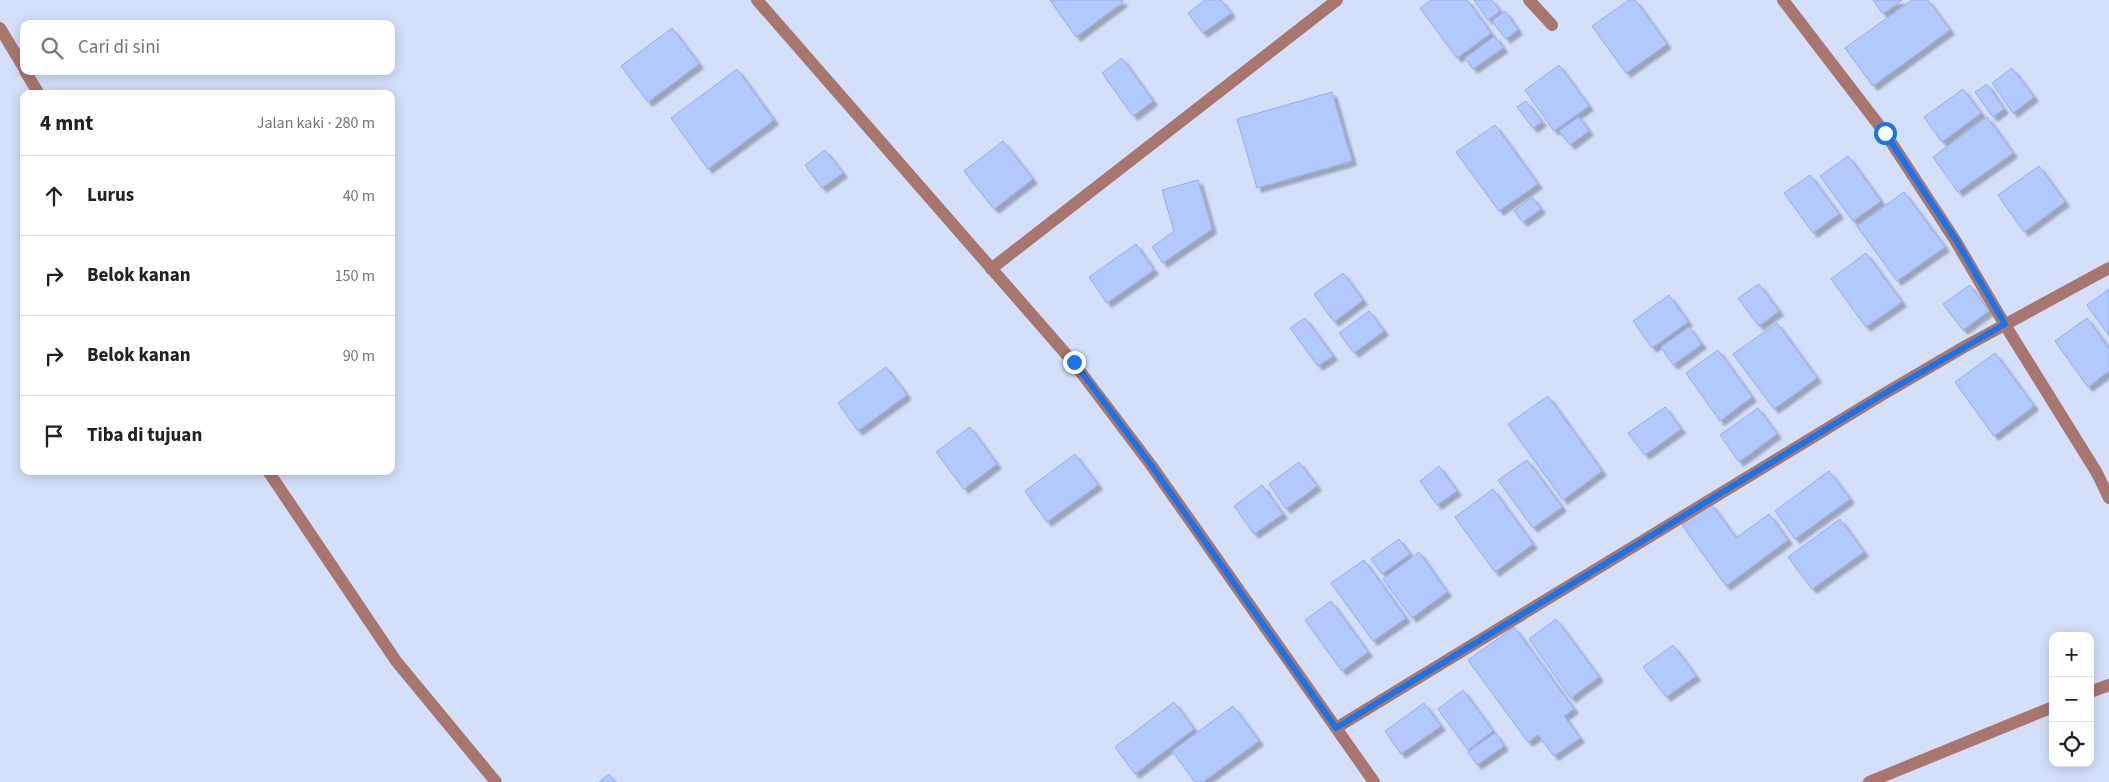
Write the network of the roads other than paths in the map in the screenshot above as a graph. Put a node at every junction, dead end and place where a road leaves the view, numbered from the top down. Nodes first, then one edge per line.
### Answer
1 (757, 0) edge
2 (1337, 0) edge
3 (1529, 0) edge
4 (1783, 0) edge
5 (1552, 25) dead end
6 (0, 28) edge
7 (20, 62) edge
8 (28, 75) edge
9 (37, 90) edge
10 (2109, 268) edge
11 (991, 270) junction
12 (2005, 324) junction
13 (271, 475) edge
14 (2109, 498) edge
15 (2109, 684) edge
16 (2094, 690) edge
17 (2049, 709) edge
18 (1336, 728) junction
19 (496, 782) edge
20 (1374, 782) edge
21 (1869, 782) edge

1 - 11 street
2 - 11 street
3 - 5 street
4 - 12 street
6 - 7 street
8 - 9 street
10 - 12 street
11 - 18 street
12 - 14 street
12 - 18 street
13 - 19 street
15 - 16 street
17 - 21 street
18 - 20 street

